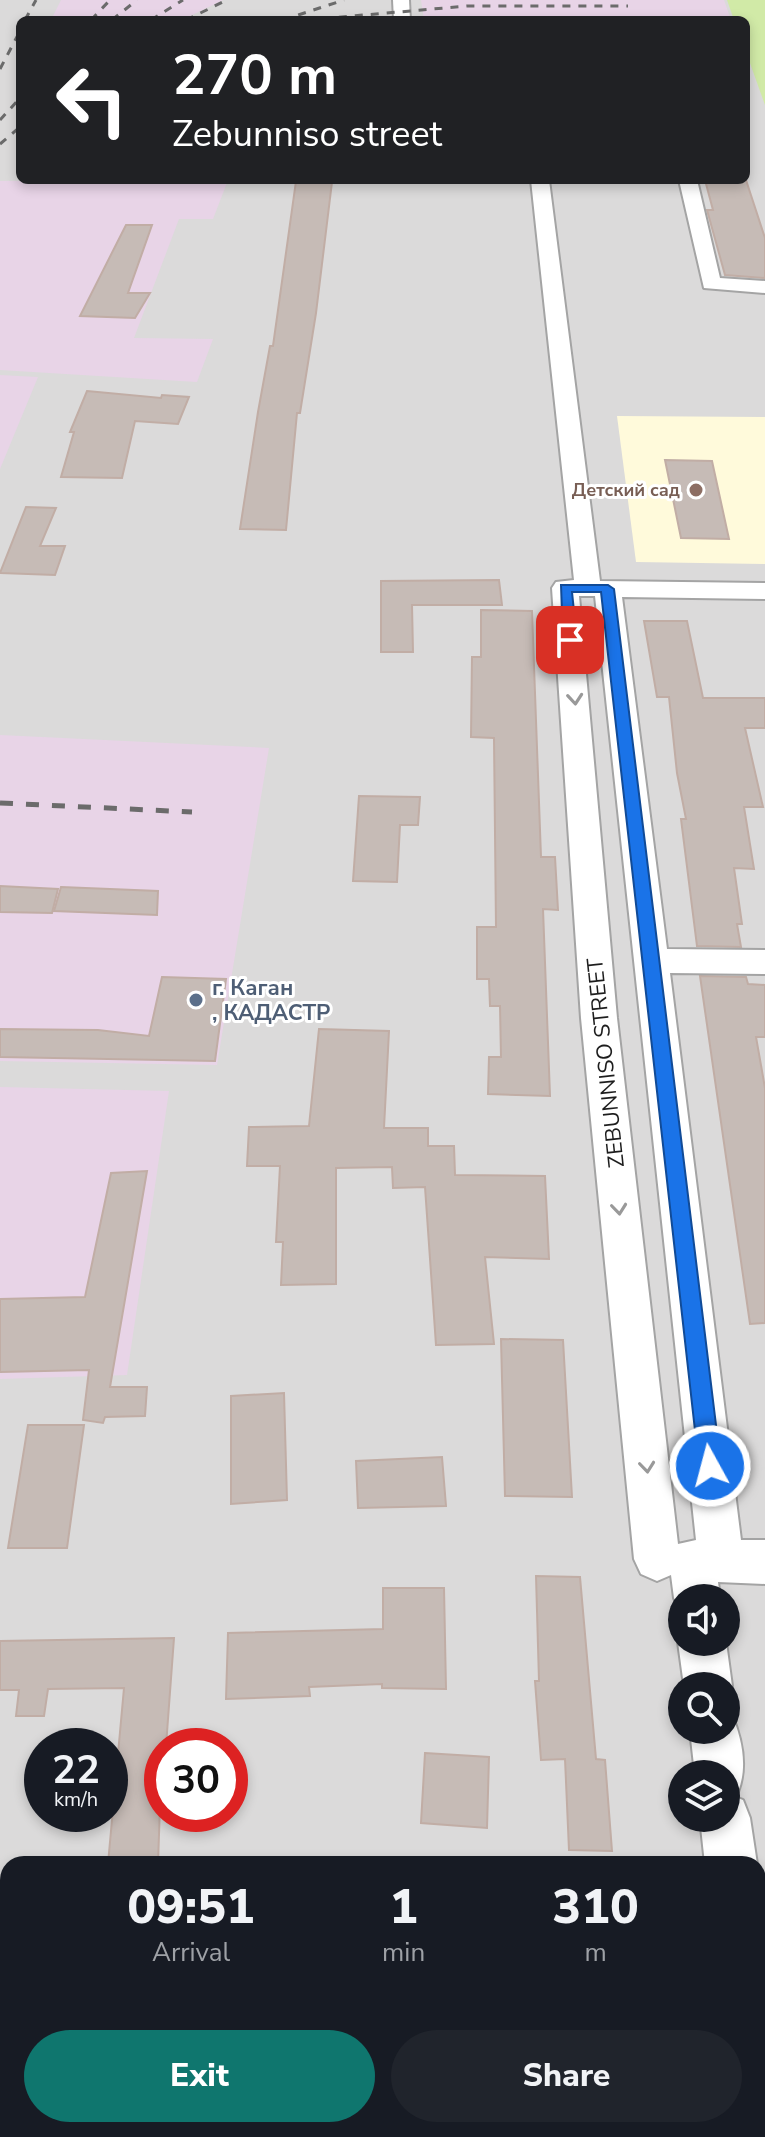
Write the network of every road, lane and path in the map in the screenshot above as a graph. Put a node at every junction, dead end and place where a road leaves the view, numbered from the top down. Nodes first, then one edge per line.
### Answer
1 (541, 184) edge
2 (689, 184) edge
3 (765, 287) edge
4 (598, 588) junction
5 (765, 591) edge
6 (650, 961) junction
7 (765, 962) edge
8 (706, 1568) edge
9 (727, 1832) edge
10 (730, 1856) edge

1 - 4 street
2 - 3 street
4 - 5 street
4 - 6 street, ZEBUNNISO STREET
4 -> 8 street, ZEBUNNISO STREET
6 - 7 street
6 - 8 street, ZEBUNNISO STREET
9 - 10 street

